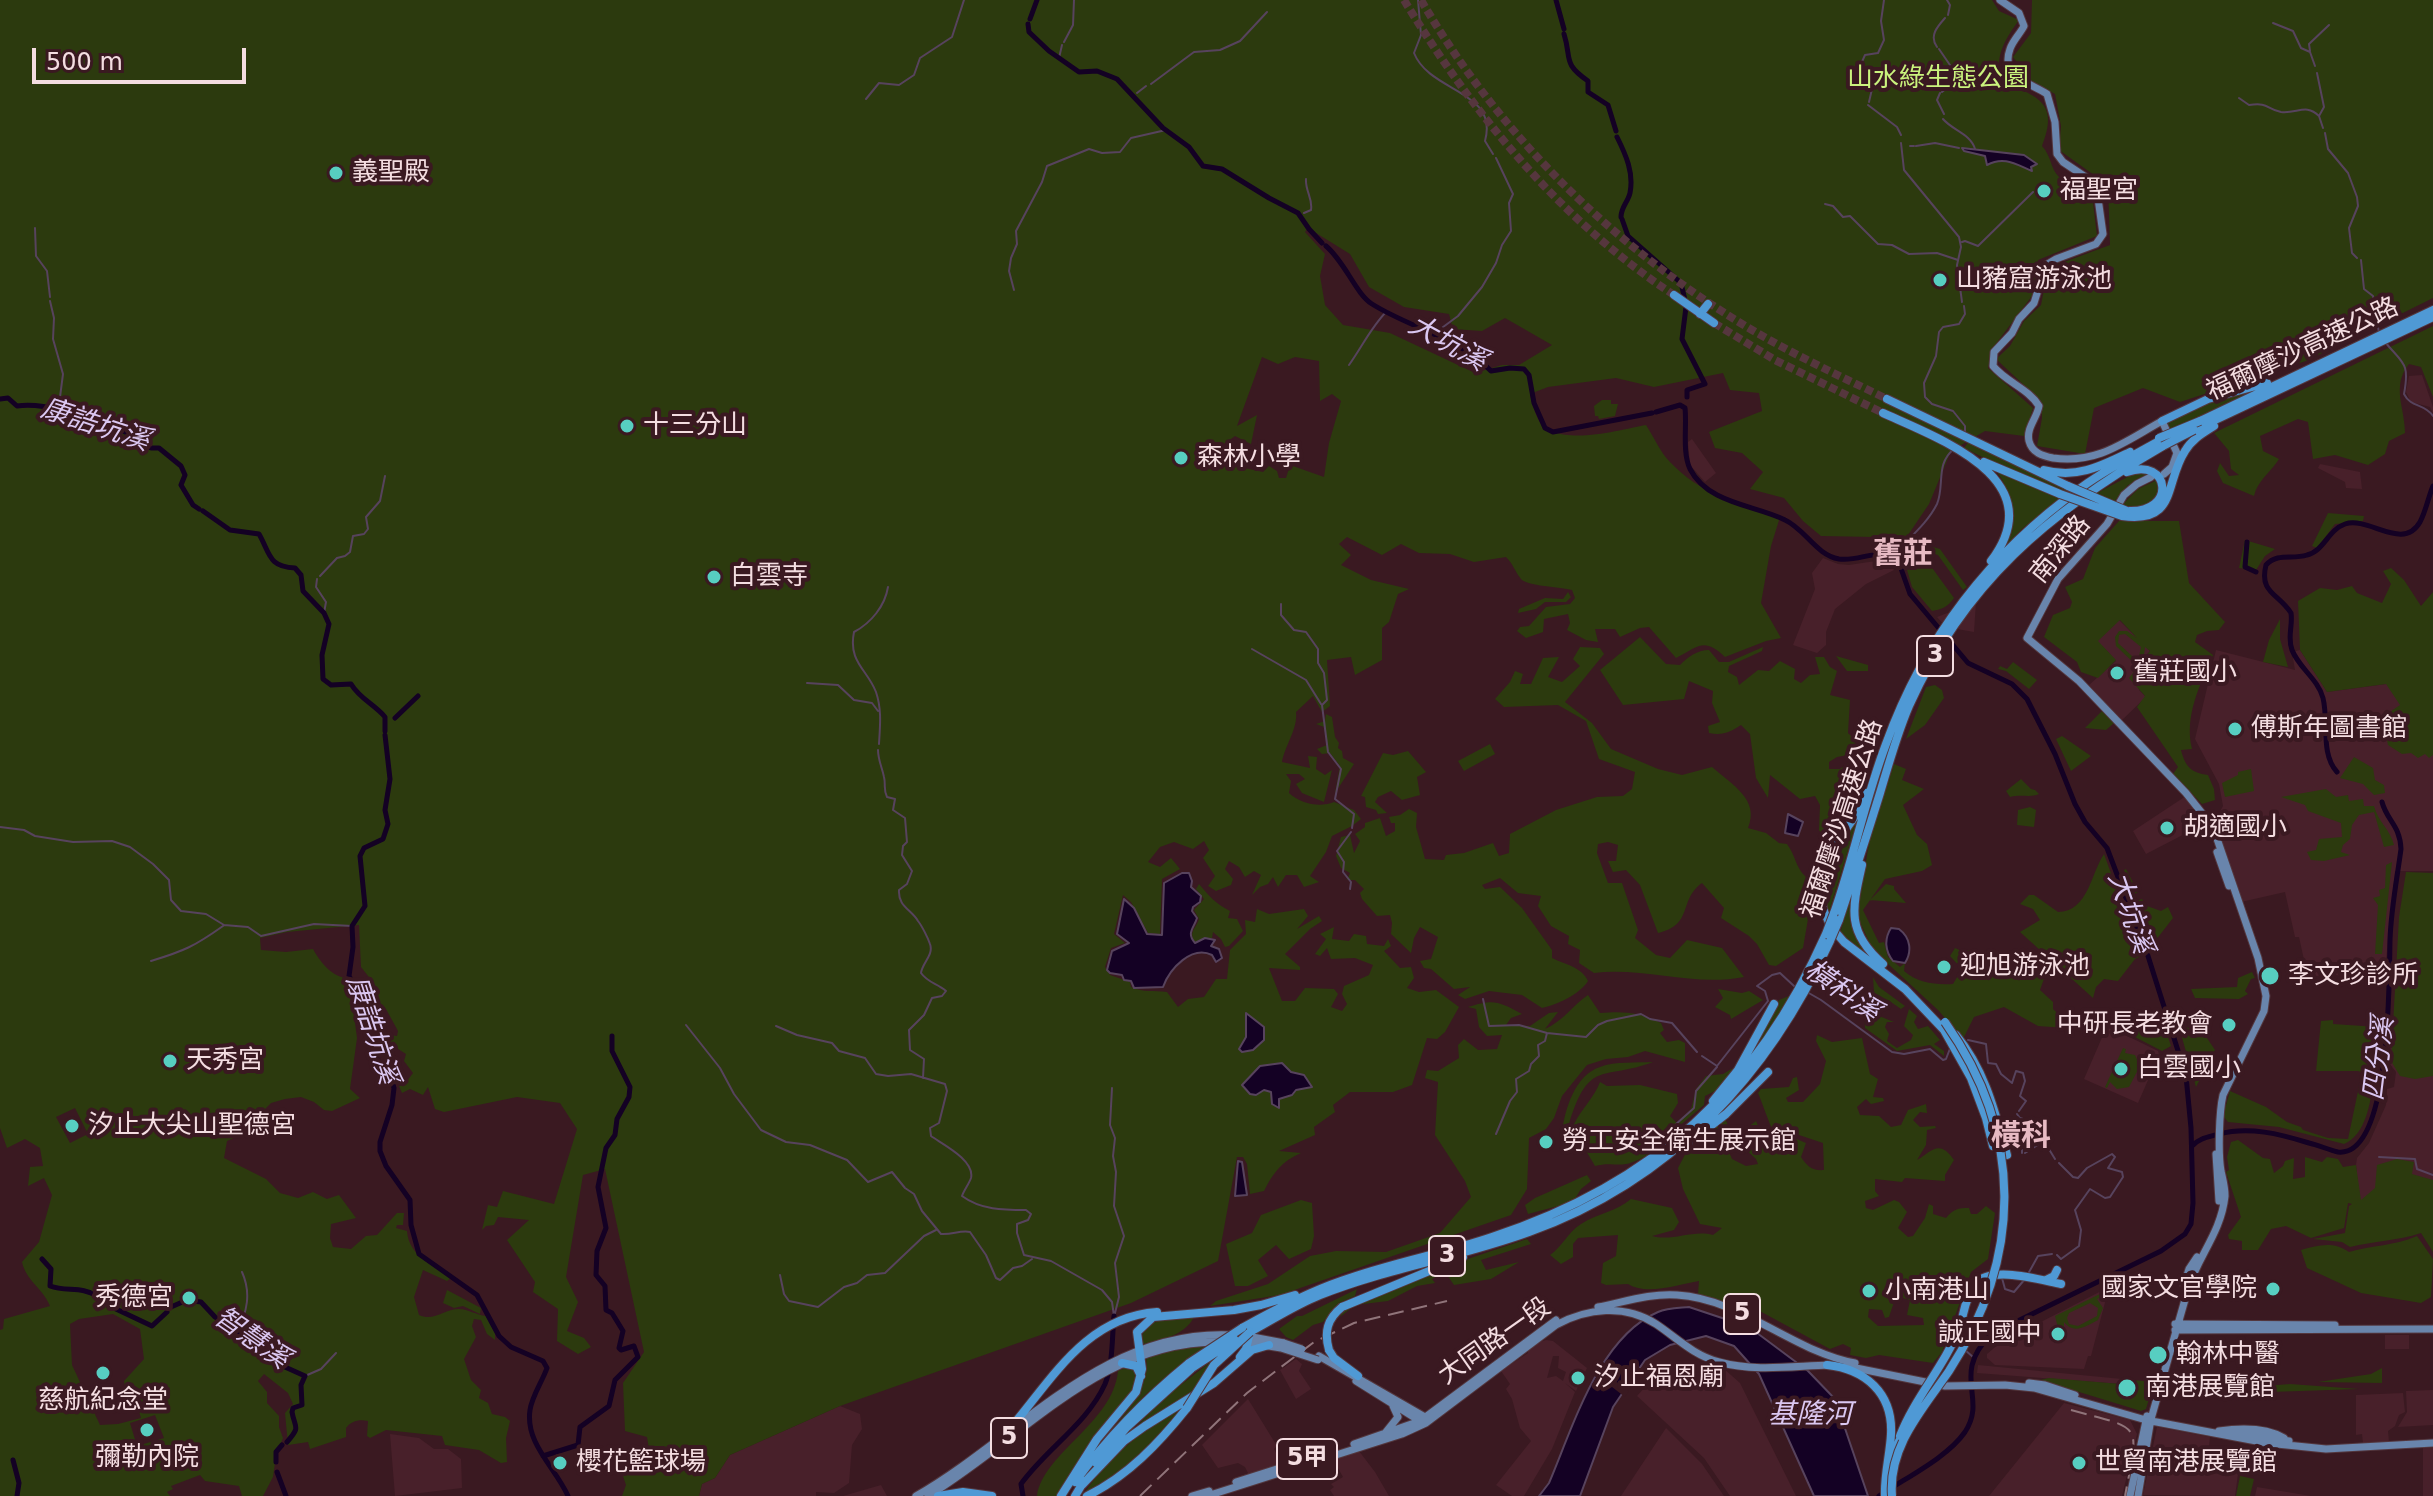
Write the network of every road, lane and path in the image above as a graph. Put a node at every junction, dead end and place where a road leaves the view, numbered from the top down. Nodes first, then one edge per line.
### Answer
1 (2000, 0) edge
2 (1674, 295) tunnel mouth
3 (1708, 304) dead end
4 (1700, 314) junction
5 (2430, 315) edge
6 (1714, 323) tunnel mouth
7 (2354, 351) junction
8 (2335, 356) junction
9 (1887, 399) tunnel mouth
10 (1897, 404) junction
11 (2162, 421) junction
12 (2196, 433) junction
13 (2161, 441) junction
14 (1961, 452) junction
15 (2003, 454) junction
16 (2163, 472) dead end
17 (2152, 478) dead end
18 (2101, 484) junction
19 (2124, 514) junction
20 (2007, 550) junction
21 (1880, 772) junction
22 (1872, 817) junction
23 (1836, 916) junction
24 (1774, 1004) dead end
25 (1793, 1006) junction
26 (1944, 1026) junction
27 (1768, 1072) dead end
28 (1697, 1121) junction
29 (1988, 1128) junction
30 (1981, 1137) dead end
31 (1993, 1146) dead end
32 (2007, 1155) dead end
33 (1636, 1179) junction
34 (1491, 1245) junction
35 (2057, 1270) dead end
36 (2036, 1280) junction
37 (1337, 1282) junction
38 (2061, 1284) dead end
39 (1222, 1310) junction
40 (2175, 1327) junction
41 (2433, 1327) edge
42 (1249, 1333) junction
43 (1269, 1345) junction
44 (1283, 1345) junction
45 (1140, 1352) junction
46 (1319, 1358) junction
47 (1123, 1359) junction
48 (1827, 1365) junction
49 (1229, 1370) junction
50 (1358, 1376) junction
51 (1089, 1377) junction
52 (1141, 1377) junction
53 (1965, 1385) junction
54 (1392, 1404) junction
55 (2148, 1418) junction
56 (1424, 1420) junction
57 (2206, 1431) junction
58 (1007, 1432) junction
59 (1381, 1434) junction
60 (1899, 1441) junction
61 (2292, 1442) junction
62 (2433, 1443) edge
63 (1270, 1473) junction
64 (1090, 1474) junction
65 (1064, 1494) edge
66 (916, 1496) edge
67 (928, 1496) edge
68 (938, 1496) edge
69 (992, 1496) edge
70 (1075, 1496) edge
71 (1087, 1496) edge
72 (1192, 1496) edge
73 (1207, 1496) edge
74 (1889, 1496) edge
75 (2130, 1496) edge
76 (2138, 1496) edge

1 - 11 main road
2 - 4 highway
3 - 4 highway
4 - 6 highway
5 - 7 highway, 福爾摩沙高速公路 / 3
7 - 8 highway, 福爾摩沙高速公路 / 3
7 - 12 highway, 福爾摩沙高速公路 / 3
8 - 11 highway
8 - 13 highway, 福爾摩沙高速公路 / 3, bridge
9 - 10 highway
10 - 14 highway
10 - 15 highway
11 - 16 main road
12 - 13 highway, 福爾摩沙高速公路 / 3, bridge
12 - 19 highway
13 - 15 highway
13 - 18 highway, 福爾摩沙高速公路 / 3
13 - 20 highway, 福爾摩沙高速公路 / 3
14 - 19 highway, bridge
14 - 20 highway
15 - 19 highway, bridge
17 - 40 main road, 南深路
18 - 19 highway
18 - 20 highway, 福爾摩沙高速公路 / 3
20 - 21 highway, 福爾摩沙高速公路 / 3
20 - 21 highway, 福爾摩沙高速公路 / 3
21 - 22 highway, 福爾摩沙高速公路 / 3
21 - 23 highway, 福爾摩沙高速公路 / 3
21 - 26 highway
22 - 23 highway, 福爾摩沙高速公路 / 3
22 - 26 highway
23 - 25 highway, 福爾摩沙高速公路 / 3, bridge
24 - 28 highway
25 - 28 highway, 福爾摩沙高速公路 / 3
25 - 33 highway, 福爾摩沙高速公路 / 3
26 - 29 highway, bridge
26 - 32 highway, bridge
26 - 60 highway, bridge
26 - 74 highway, bridge
27 - 33 highway
28 - 37 highway, 福爾摩沙高速公路 / 3
29 - 30 highway
29 - 31 highway
33 - 34 highway, 福爾摩沙高速公路 / 3
34 - 42 highway, 福爾摩沙高速公路 / 3
34 - 50 highway, bridge
35 - 36 highway
36 - 38 highway
36 - 60 highway, bridge
37 - 39 highway
37 - 42 highway, 福爾摩沙高速公路 / 3
39 - 45 highway
39 - 58 highway
40 - 41 main road
40 - 55 main road
42 - 43 main road, 5
42 - 44 main road, 5
42 - 45 main road, 5
42 - 49 highway
42 - 64 highway, 福爾摩沙高速公路 / 3, bridge
42 - 65 highway, 福爾摩沙高速公路 / 3, bridge
42 - 71 highway, bridge
43 - 44 main road, 5
43 - 49 highway
44 - 46 main road, 5, bridge
45 - 47 main road, 5
45 - 52 highway
46 - 50 main road, 5
46 - 54 main road, 5
47 - 51 main road, 5
47 - 52 highway
48 - 53 main road, 5
48 - 56 main road, 大同路一段 / 5
48 - 74 highway
49 - 64 highway
50 - 56 main road, 5
51 - 58 main road, 5
51 - 67 main road, 5
52 - 65 highway
53 - 55 main road, 5
53 - 56 main road, 大同路一段 / 5
54 - 56 main road, 5
54 - 59 main road
55 - 57 main road
55 - 75 main road
55 - 76 main road
56 - 59 main road, 大同路一段 / 5甲
56 - 63 main road, 大同路一段 / 5甲
57 - 61 main road
57 - 61 main road
58 - 66 main road, 5
59 - 63 main road, 大同路一段 / 5甲
60 - 74 highway, bridge
61 - 62 main road
63 - 72 main road, 大同路一段 / 5甲
63 - 73 main road, 大同路一段 / 5甲
64 - 70 highway
68 - 69 highway

